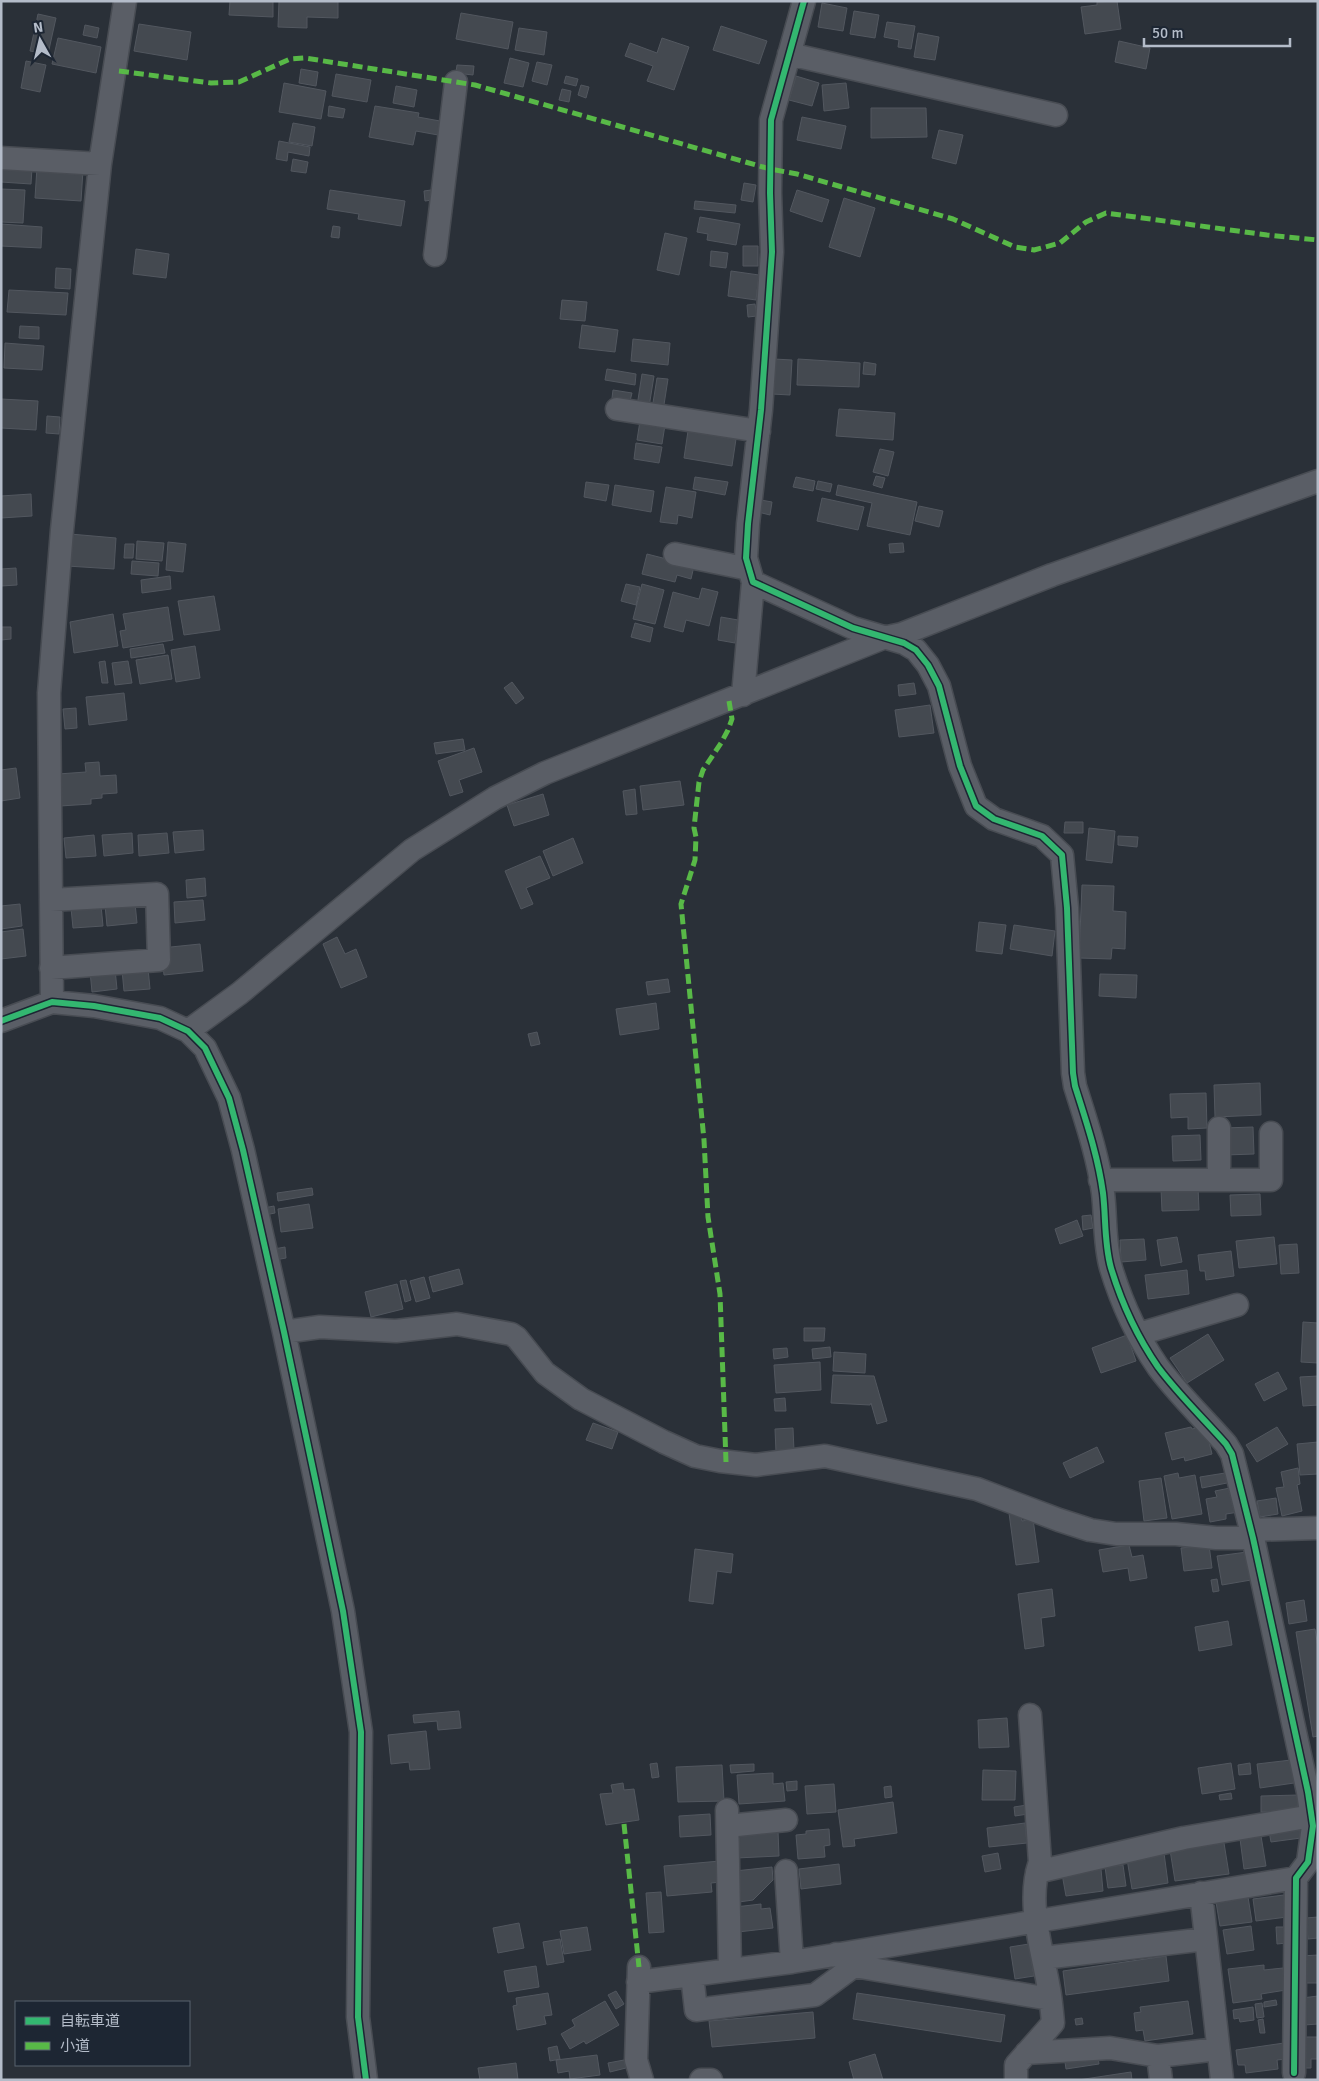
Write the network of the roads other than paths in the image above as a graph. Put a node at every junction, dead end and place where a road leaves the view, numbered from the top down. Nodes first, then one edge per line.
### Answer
1 (124, 1) edge
2 (804, 1) edge
3 (789, 54) junction
4 (456, 82) dead end
5 (1056, 115) dead end
6 (1, 158) edge
7 (100, 164) junction
8 (435, 255) dead end
9 (617, 409) dead end
10 (759, 431) junction
11 (1318, 481) edge
12 (675, 554) dead end
13 (751, 575) junction
14 (883, 638) junction
15 (744, 696) junction
16 (51, 900) junction
17 (51, 968) junction
18 (52, 1002) junction
19 (1, 1021) edge
20 (188, 1031) junction
21 (1219, 1128) dead end
22 (1271, 1133) dead end
23 (1100, 1180) junction
24 (1219, 1180) junction
25 (1236, 1304) dead end
26 (284, 1332) junction
27 (1139, 1334) junction
28 (1318, 1528) edge
29 (1252, 1534) junction
30 (1030, 1715) dead end
31 (786, 1820) dead end
32 (1314, 1823) edge
33 (786, 1871) dead end
34 (1037, 1872) junction
35 (1296, 1878) junction
36 (1201, 1893) junction
37 (1036, 1921) junction
38 (1206, 1939) junction
39 (1043, 1958) junction
40 (845, 1960) junction
41 (792, 1962) junction
42 (730, 1970) junction
43 (692, 1975) junction
44 (1050, 1999) junction
45 (1218, 2049) junction
46 (1026, 2053) junction
47 (1158, 2056) junction
48 (1294, 2073) dead end
49 (366, 2080) edge
50 (642, 2080) edge
51 (701, 2080) edge
52 (711, 2080) edge
53 (1016, 2080) edge
54 (1161, 2080) edge
55 (1222, 2080) edge

1 - 7 street
2 - 3 street
3 - 5 street
3 - 10 street
4 - 8 street
6 - 7 street
7 - 16 street
9 - 10 street
10 - 13 street
11 - 14 street
12 - 13 street
13 - 14 street
13 - 15 street
14 - 15 street
14 - 23 street
15 - 20 street
16 - 17 street
16 - 17 street
17 - 18 street
18 - 19 street
18 - 20 street
20 - 26 street
21 - 24 street
22 - 24 street
23 - 24 street
23 - 27 street
25 - 27 street
26 - 29 street
26 - 49 street
27 - 29 street
28 - 29 street
29 - 32 street
30 - 34 street
31 - 42 street
32 - 34 street
32 - 35 street
33 - 41 street
34 - 37 street
35 - 36 street
35 - 48 street
36 - 37 street
36 - 38 street
37 - 39 street
37 - 40 street
38 - 39 street
38 - 45 street
39 - 44 street
40 - 41 street
40 - 43 street
40 - 44 street
41 - 42 street
42 - 43 street
43 - 50 street
44 - 46 street
45 - 47 street
45 - 55 street
46 - 47 street
46 - 53 street
47 - 54 street
51 - 52 street

